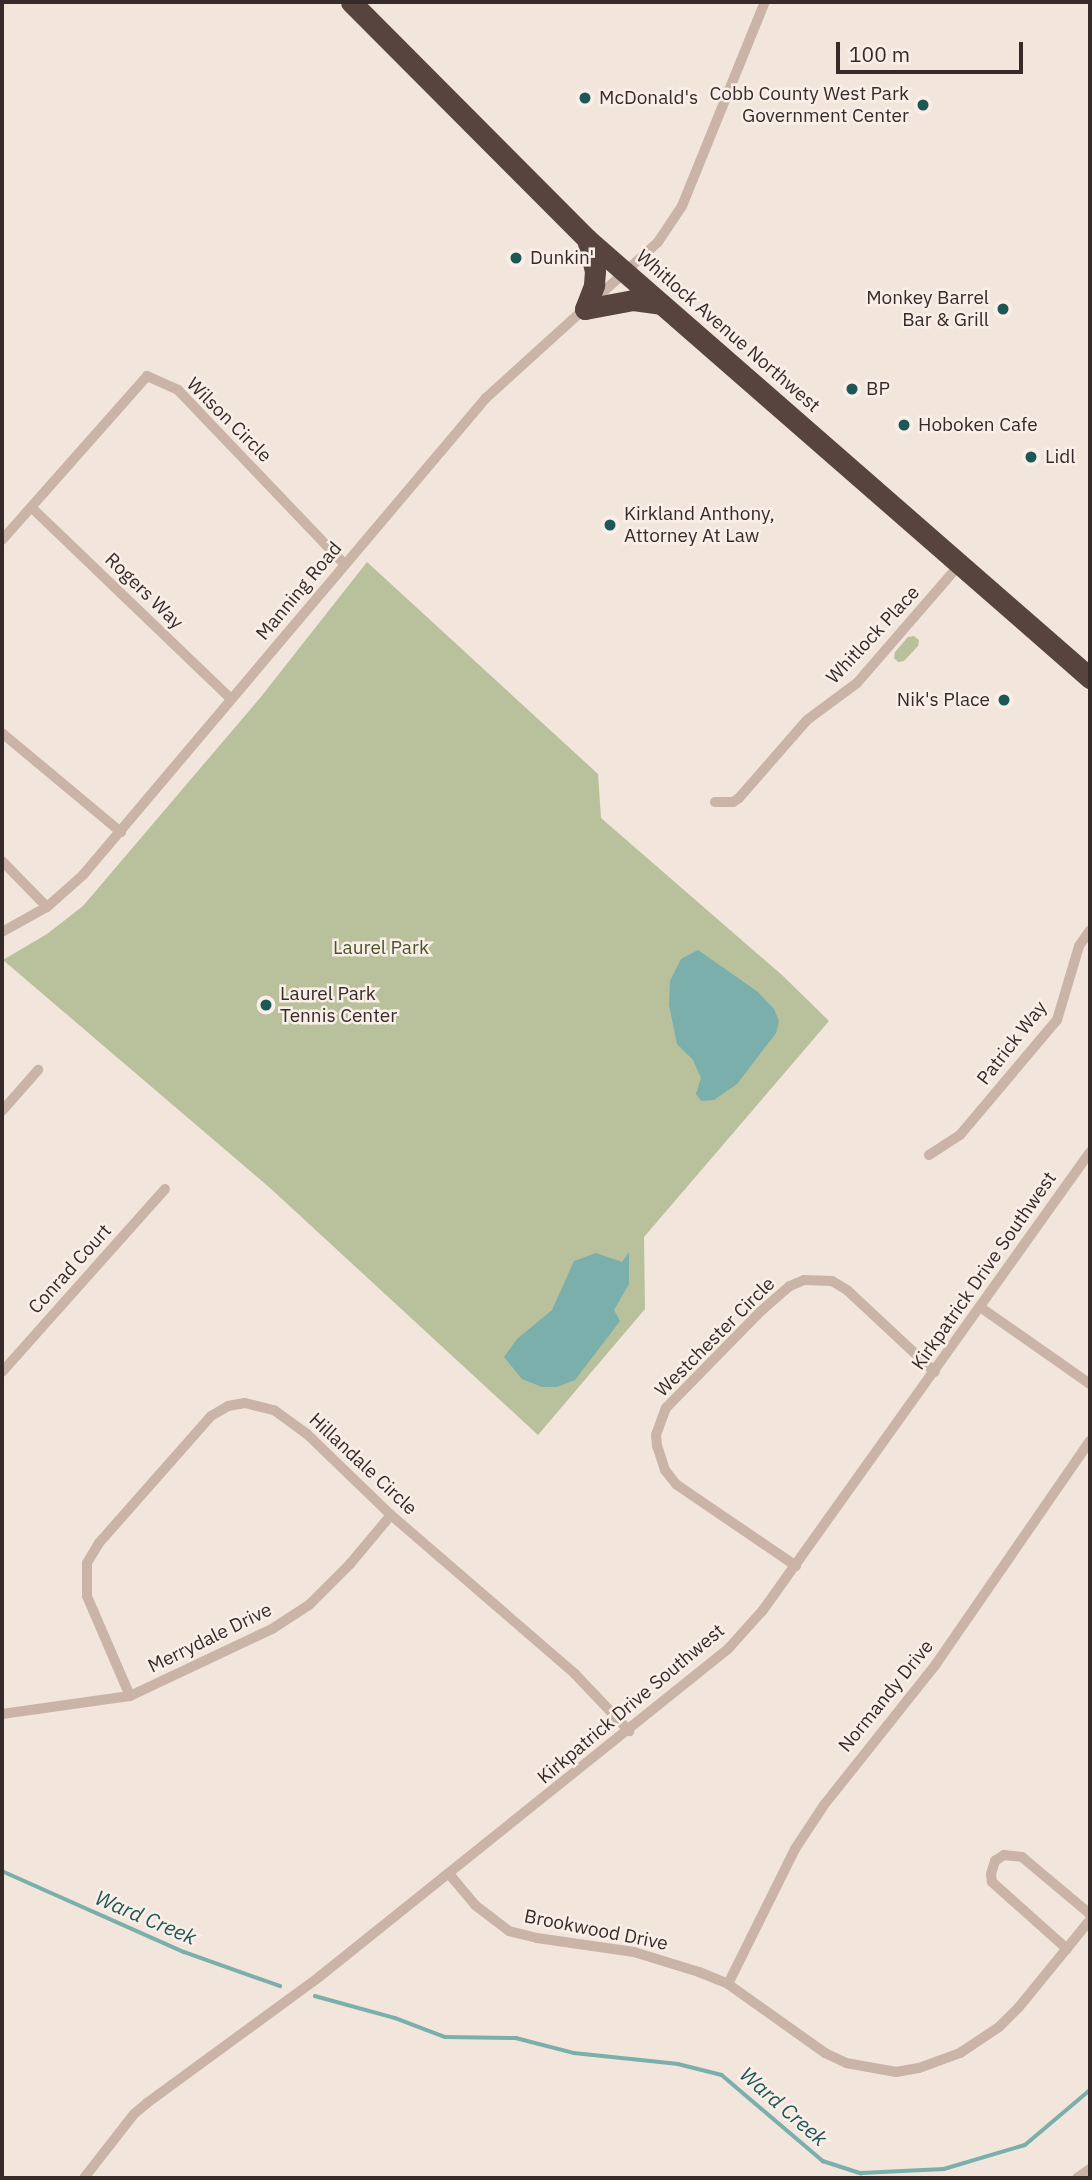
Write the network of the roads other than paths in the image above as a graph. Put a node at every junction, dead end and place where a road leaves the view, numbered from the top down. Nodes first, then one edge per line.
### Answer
1 (351, 2) edge
2 (765, 2) edge
3 (587, 239) junction
4 (626, 273) junction
5 (661, 304) junction
6 (584, 309) junction
7 (32, 508) junction
8 (2, 540) edge
9 (344, 564) junction
10 (960, 564) junction
11 (1090, 678) edge
12 (232, 699) junction
13 (2, 733) edge
14 (715, 802) dead end
15 (121, 832) junction
16 (2, 861) edge
17 (47, 907) junction
18 (1090, 930) edge
19 (2, 932) edge
20 (38, 1070) dead end
21 (2, 1111) edge
22 (1090, 1152) edge
23 (929, 1155) dead end
24 (165, 1189) dead end
25 (980, 1307) junction
26 (2, 1372) edge
27 (935, 1373) junction
28 (1090, 1384) edge
29 (1090, 1441) edge
30 (391, 1515) junction
31 (796, 1566) junction
32 (130, 1696) junction
33 (2, 1714) edge
34 (629, 1731) junction
35 (450, 1875) junction
36 (1090, 1914) edge
37 (1090, 1920) edge
38 (1067, 1949) junction
39 (728, 1984) junction
40 (1090, 2169) edge
41 (84, 2178) edge
42 (1077, 2178) edge

1 - 3 highway, Whitlock Avenue Northwest
2 - 4 street, Manning Road
3 - 4 highway, Whitlock Avenue Northwest
3 - 6 highway
4 - 5 highway, Whitlock Avenue Northwest
4 - 6 street, Manning Road
5 - 6 highway
5 - 10 highway, Whitlock Avenue Northwest
6 - 9 street, Manning Road
7 - 8 street, Wilson Circle
7 - 9 street, Wilson Circle
7 - 12 street, Rogers Way
9 - 12 street, Manning Road
10 - 11 highway, Whitlock Avenue Northwest
10 - 14 street, Whitlock Place
12 - 15 street, Manning Road
13 - 15 street
15 - 17 street, Manning Road
16 - 17 street
17 - 19 street, Manning Road
18 - 23 street, Patrick Way
20 - 21 street
22 - 25 street, Kirkpatrick Drive Southwest
24 - 26 street, Conrad Court
25 - 27 street, Kirkpatrick Drive Southwest
25 - 28 street
27 - 31 street, Kirkpatrick Drive Southwest
27 - 31 street, Westchester Circle
29 - 39 street, Normandy Drive
30 - 32 street, Merrydale Drive
30 - 32 street, Hillandale Circle
30 - 34 street, Hillandale Circle
31 - 34 street, Kirkpatrick Drive Southwest
32 - 33 street, Merrydale Drive
34 - 35 street, Kirkpatrick Drive Southwest
35 - 39 street, Brookwood Drive
35 - 41 street, Kirkpatrick Drive Southwest
36 - 38 street
37 - 38 street, Brookwood Drive
38 - 39 street, Brookwood Drive
40 - 42 street

